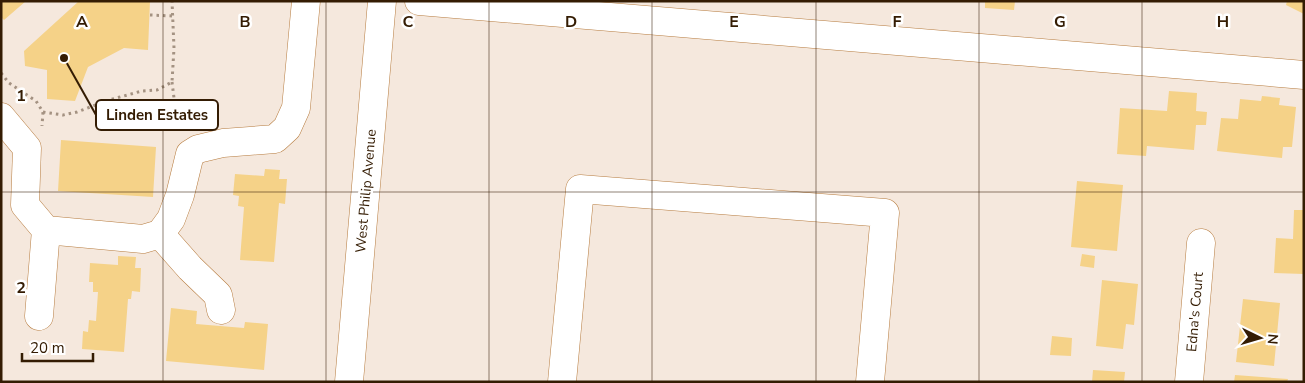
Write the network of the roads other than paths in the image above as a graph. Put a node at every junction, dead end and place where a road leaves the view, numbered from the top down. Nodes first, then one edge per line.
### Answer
1 (306, 1) edge
2 (382, 1) edge
3 (420, 1) edge
4 (1304, 75) edge
5 (1, 117) edge
6 (46, 230) junction
7 (160, 234) junction
8 (1201, 243) dead end
9 (221, 310) dead end
10 (39, 316) dead end
11 (349, 382) edge
12 (562, 382) edge
13 (870, 382) edge
14 (1189, 382) edge

1 - 7 street
2 - 11 street, West Philip Avenue
3 - 4 street
5 - 6 street
6 - 7 street
6 - 10 street
7 - 9 street
8 - 14 street, Edna's Court
12 - 13 street

